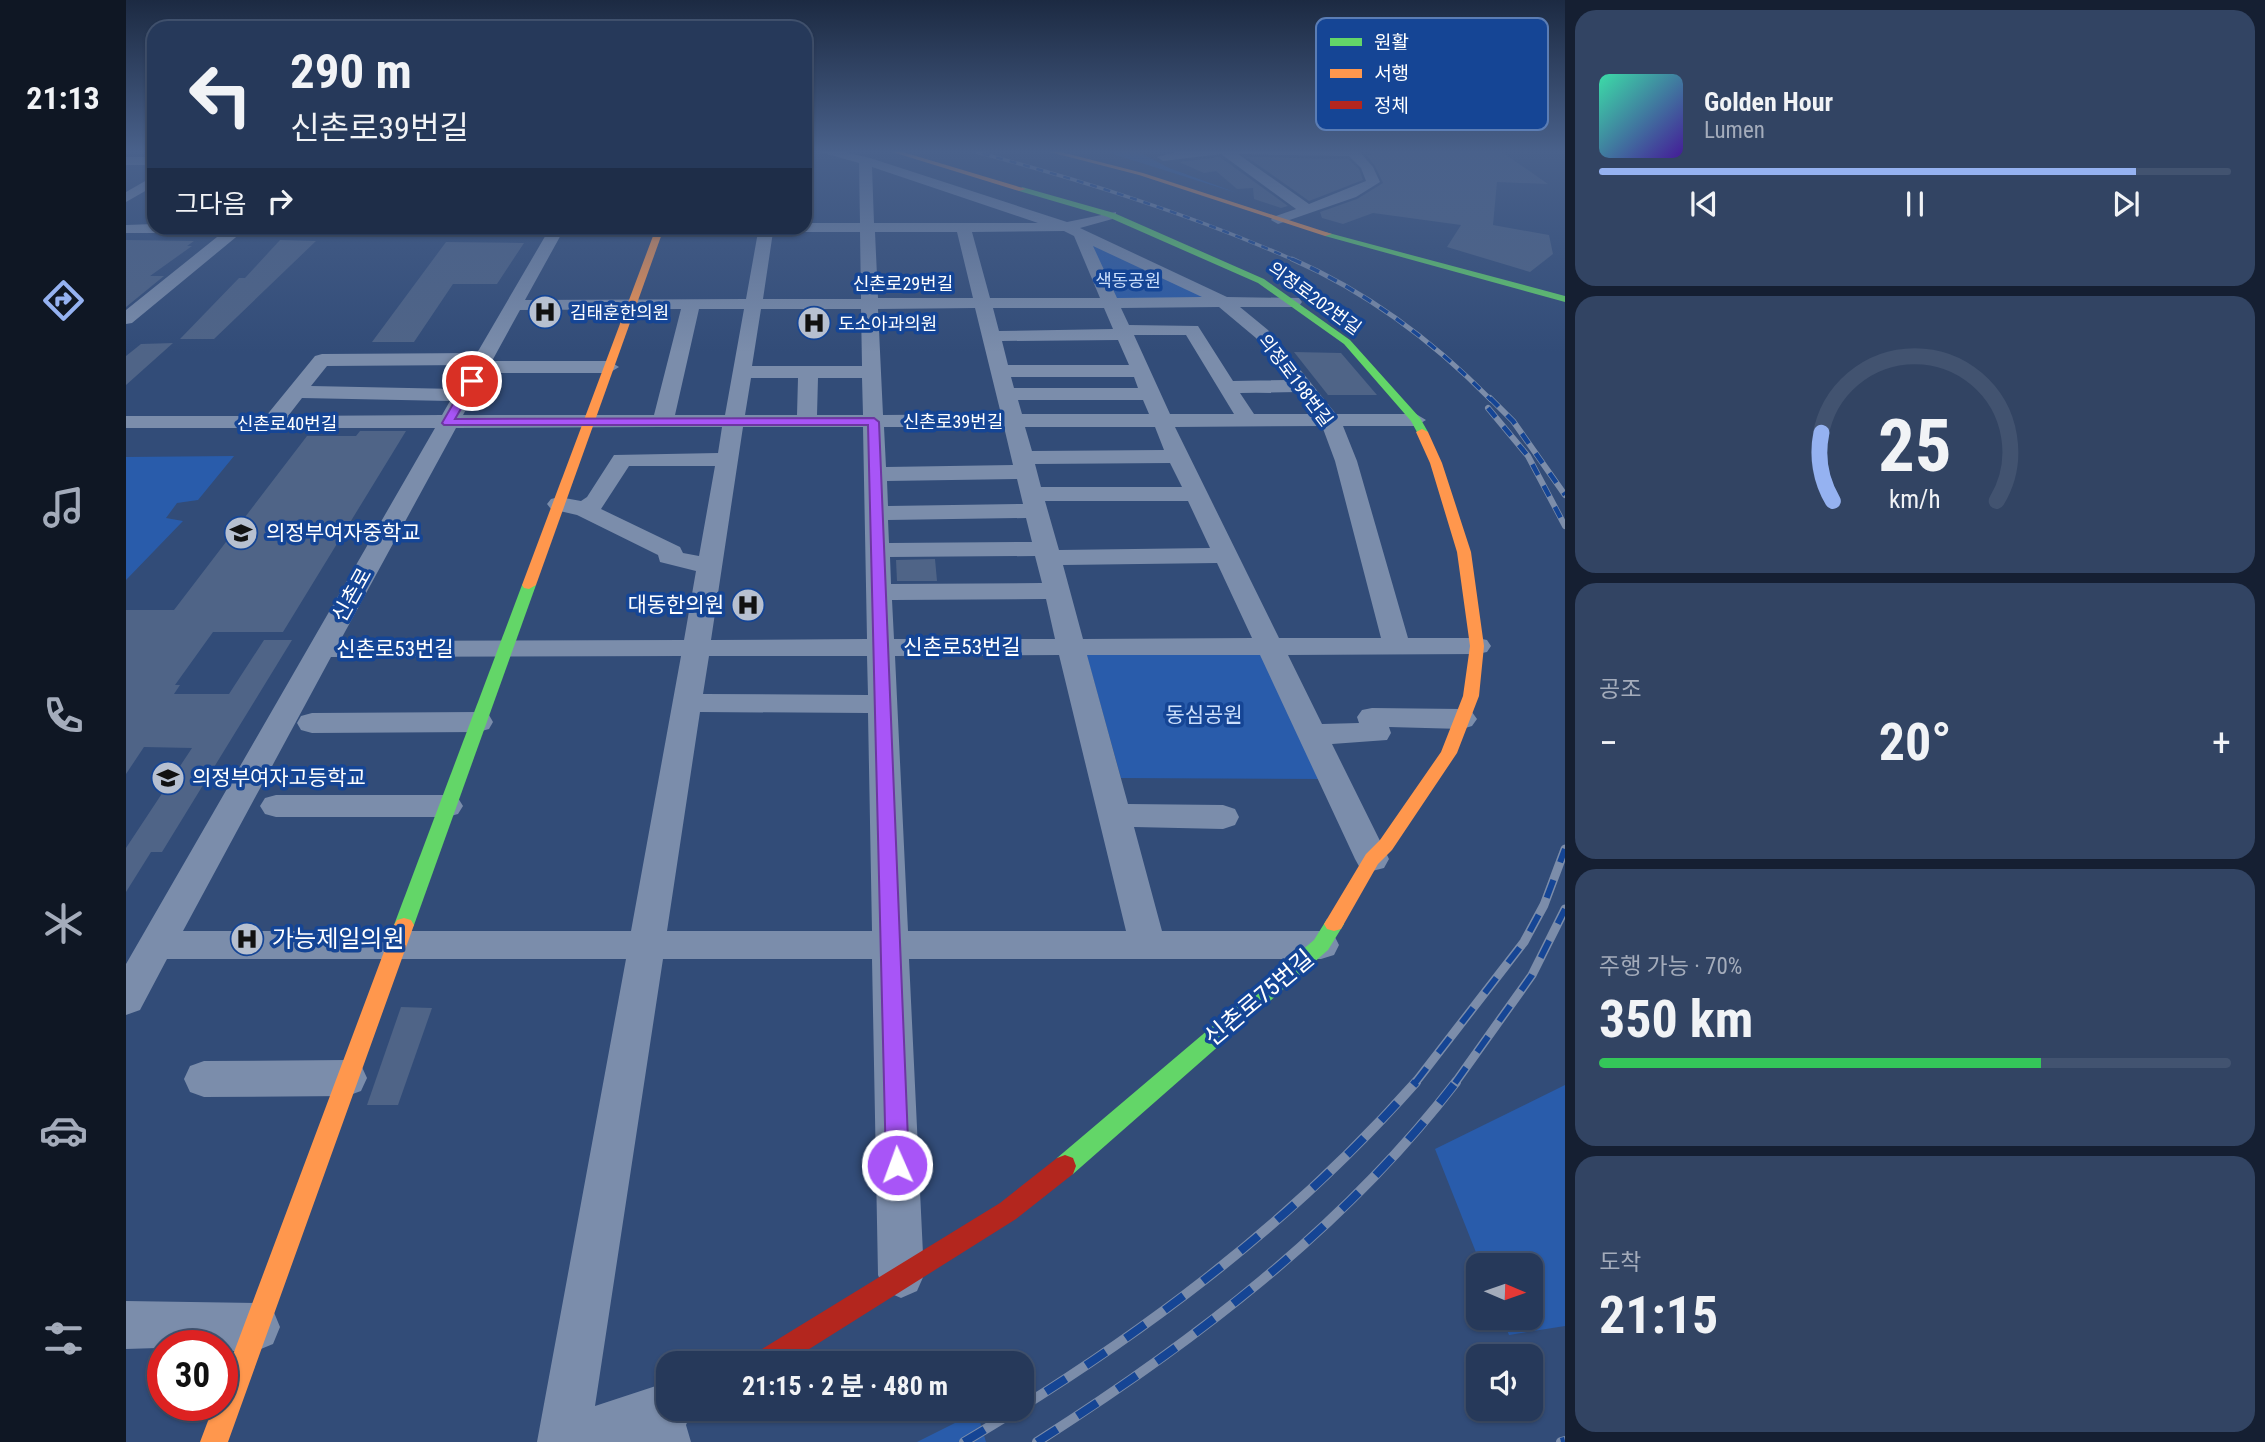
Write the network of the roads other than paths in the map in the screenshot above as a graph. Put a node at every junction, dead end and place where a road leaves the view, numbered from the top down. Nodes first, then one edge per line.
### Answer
1 (869, 217) edge
2 (1041, 217) edge
3 (1105, 217) edge
4 (1117, 217) edge
5 (1270, 217) edge
6 (1285, 217) edge
7 (1278, 220) junction
8 (812, 228) edge
9 (867, 228) junction
10 (963, 228) junction
11 (126, 229) edge
12 (147, 229) edge
13 (1073, 230) junction
14 (230, 235) edge
15 (552, 235) edge
16 (657, 235) edge
17 (765, 235) edge
18 (1565, 299) edge
19 (1223, 302) junction
20 (1293, 302) junction
21 (982, 303) junction
22 (1109, 303) junction
23 (753, 304) junction
24 (870, 304) junction
25 (513, 305) junction
26 (632, 305) junction
27 (691, 305) junction
28 (126, 318) edge
29 (1123, 332) junction
30 (990, 336) junction
31 (481, 363) junction
32 (997, 365) junction
33 (1137, 365) junction
34 (609, 367) junction
35 (742, 372) junction
36 (808, 372) junction
37 (872, 372) junction
38 (1303, 386) junction
39 (1227, 387) junction
40 (295, 392) junction
41 (464, 394) junction
42 (1004, 394) junction
43 (1150, 394) junction
44 (1330, 420) junction
45 (1416, 420) junction
46 (1010, 421) junction
47 (1163, 421) junction
48 (1248, 421) junction
49 (126, 422) edge
50 (588, 422) junction
51 (663, 422) junction
52 (734, 422) junction
53 (807, 422) junction
54 (874, 422) junction
55 (271, 423) junction
56 (448, 423) junction
57 (1178, 456) junction
58 (728, 459) junction
59 (875, 474) junction
60 (1028, 484) junction
61 (1197, 494) junction
62 (559, 503) junction
63 (584, 509) junction
64 (877, 513) junction
65 (878, 550) junction
66 (1047, 554) junction
67 (1227, 555) junction
68 (710, 566) junction
69 (1057, 591) junction
70 (879, 592) junction
71 (1477, 646) junction
72 (1072, 647) junction
73 (1271, 647) junction
74 (1397, 647) junction
75 (505, 648) junction
76 (696, 648) junction
77 (881, 648) junction
78 (321, 649) junction
79 (687, 703) junction
80 (883, 704) junction
81 (1462, 719) junction
82 (478, 722) junction
83 (312, 723) dead end
84 (1313, 734) junction
85 (276, 806) dead end
86 (447, 806) junction
87 (1115, 815) junction
88 (1223, 817) dead end
89 (1372, 859) junction
90 (156, 945) junction
91 (396, 945) junction
92 (647, 945) junction
93 (890, 945) junction
94 (1147, 945) junction
95 (1321, 945) junction
96 (126, 999) edge
97 (347, 1078) junction
98 (204, 1079) dead end
99 (901, 1275) junction
100 (126, 1325) edge
101 (256, 1327) junction
102 (782, 1351) edge
103 (664, 1421) edge
104 (214, 1442) edge
105 (564, 1442) edge

1 - 9 street
2 - 13 street, 의정로198번길
3 - 13 street
4 - 20 street, 의정로202번길
5 - 7 street
6 - 7 street
7 - 18 street
8 - 9 street
9 - 10 street
9 - 24 street
10 - 13 street
10 - 21 street
11 - 12 street
13 - 19 street, 의정로198번길
13 - 22 street
14 - 28 street
15 - 25 street, 신촌로
16 - 26 street
17 - 23 street
19 - 20 street, 신촌로29번길
19 - 22 street, 신촌로29번길
19 - 38 street, 의정로198번길
20 - 45 street, 의정로202번길
21 - 22 street, 신촌로29번길
21 - 24 street, 신촌로29번길
21 - 30 street
22 - 29 street
23 - 24 street, 신촌로29번길
23 - 27 street, 신촌로29번길
23 - 35 street
24 - 37 street
25 - 26 street, 신촌로29번길
25 - 31 street, 신촌로
26 - 27 street, 신촌로29번길
26 - 34 street
27 - 51 street
29 - 30 street
29 - 33 street
29 - 39 street
30 - 32 street
31 - 34 street
31 - 40 street
31 - 41 street, 신촌로
32 - 33 street
32 - 42 street
33 - 43 street
34 - 50 street
35 - 36 street
35 - 52 street
36 - 37 street
36 - 53 street
37 - 54 street
38 - 39 street
38 - 44 street, 의정로198번길
39 - 48 street
40 - 41 street
40 - 55 street
41 - 56 street, 신촌로
42 - 43 street
42 - 46 street
43 - 47 street
44 - 45 street, 신촌로39번길
44 - 48 street, 신촌로39번길
44 - 74 street, 의정로198번길
45 - 71 street, 신촌로75번길
46 - 47 street, 신촌로39번길
46 - 54 street, 신촌로39번길
46 - 60 street
47 - 48 street, 신촌로39번길
47 - 57 street
49 - 55 street, 신촌로40번길
50 - 51 street, 신촌로39번길
50 - 56 street, 신촌로39번길
50 - 62 street
51 - 52 street, 신촌로39번길
52 - 53 street, 신촌로39번길
52 - 58 street
53 - 54 street, 신촌로39번길
54 - 59 street
55 - 56 street, 신촌로40번길
56 - 78 street, 신촌로
57 - 60 street
57 - 61 street
58 - 63 street
58 - 68 street
59 - 60 street
59 - 64 street
60 - 61 street
60 - 64 street
60 - 66 street
61 - 67 street
62 - 63 street
62 - 75 street
63 - 68 street
64 - 65 street
65 - 66 street
65 - 70 street
66 - 67 street
66 - 69 street
67 - 73 street
68 - 76 street
69 - 70 street
69 - 72 street
70 - 77 street
71 - 74 street, 신촌로53번길
71 - 81 street, 신촌로75번길
72 - 73 street, 신촌로53번길
72 - 77 street, 신촌로53번길
72 - 87 street
73 - 74 street, 신촌로53번길
73 - 84 street
75 - 76 street, 신촌로53번길
75 - 78 street, 신촌로53번길
75 - 82 street
76 - 77 street, 신촌로53번길
76 - 79 street
77 - 80 street
78 - 90 street, 신촌로
79 - 80 street
79 - 92 street
80 - 93 street
81 - 84 street
81 - 89 street, 신촌로75번길
82 - 83 street
82 - 86 street
84 - 89 street
85 - 86 street
86 - 91 street
87 - 88 street
87 - 94 street
89 - 95 street, 신촌로75번길
90 - 91 street
90 - 96 street, 신촌로
91 - 92 street
91 - 97 street
92 - 93 street
92 - 105 street
93 - 94 street
93 - 99 street
94 - 95 street
95 - 99 street, 신촌로75번길
97 - 98 street
97 - 101 street
99 - 102 street, 신촌로75번길
100 - 101 street
101 - 104 street
103 - 105 street

